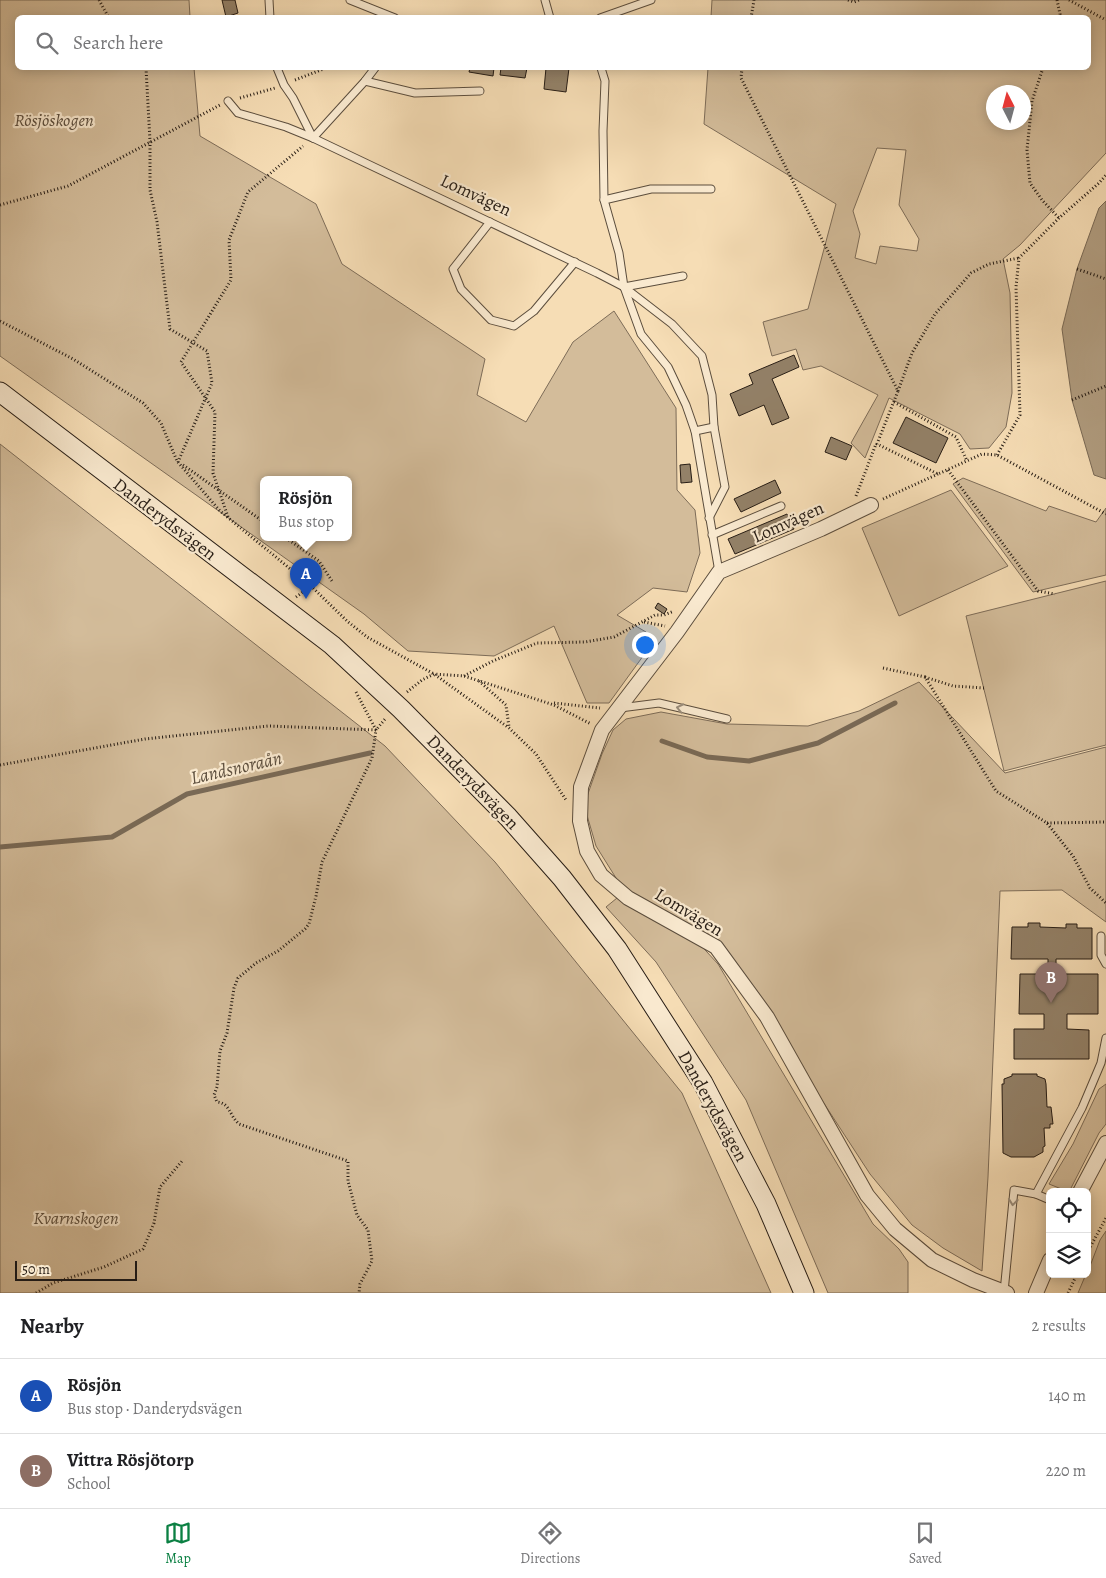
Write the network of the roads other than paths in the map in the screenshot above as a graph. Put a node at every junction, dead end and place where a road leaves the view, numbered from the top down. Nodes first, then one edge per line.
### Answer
1 (269, 0) edge
2 (350, 0) edge
3 (545, 0) edge
4 (651, 0) edge
5 (270, 15) edge
6 (387, 15) edge
7 (549, 15) edge
8 (608, 15) edge
9 (278, 70) edge
10 (373, 70) edge
11 (602, 70) edge
12 (365, 81) junction
13 (480, 92) dead end
14 (228, 101) road end
15 (313, 138) junction
16 (711, 189) dead end
17 (604, 200) junction
18 (490, 222) junction
19 (575, 262) junction
20 (682, 276) dead end
21 (624, 287) junction
22 (0, 392) edge
23 (714, 427) junction
24 (695, 431) junction
25 (871, 504) road end
26 (781, 506) dead end
27 (709, 518) junction
28 (712, 535) junction
29 (719, 572) junction
30 (618, 708) junction
31 (727, 719) dead end
32 (1101, 936) dead end
33 (1106, 964) edge
34 (1106, 1038) edge
35 (1106, 1143) edge
36 (1082, 1188) edge
37 (1036, 1194) junction
38 (1046, 1198) edge
39 (1046, 1269) edge
40 (804, 1293) edge
41 (1006, 1293) edge
42 (1036, 1293) edge

1 - 5 lane
2 - 6 lane
3 - 7 lane
4 - 8 lane
9 - 15 lane
10 - 12 lane
11 - 17 lane
12 - 13 lane
12 - 15 lane
14 - 15 lane, Lomvägen
15 - 18 lane, Lomvägen
16 - 17 lane
17 - 21 lane
18 - 19 lane, Lomvägen
18 - 19 lane
19 - 21 lane, Lomvägen
20 - 21 lane
21 - 23 lane, Lomvägen
21 - 24 lane
22 - 40 main road, Danderydsvägen
23 - 24 lane
23 - 27 lane, Lomvägen
24 - 27 lane
25 - 29 street, Lomvägen
26 - 28 lane
27 - 28 lane
28 - 29 lane
29 - 30 street, Lomvägen
31 -> 30 lane
30 - 41 street, Lomvägen
32 - 33 lane
34 - 37 lane
35 - 36 street
37 - 38 lane
37 -> 41 lane
39 - 42 street

